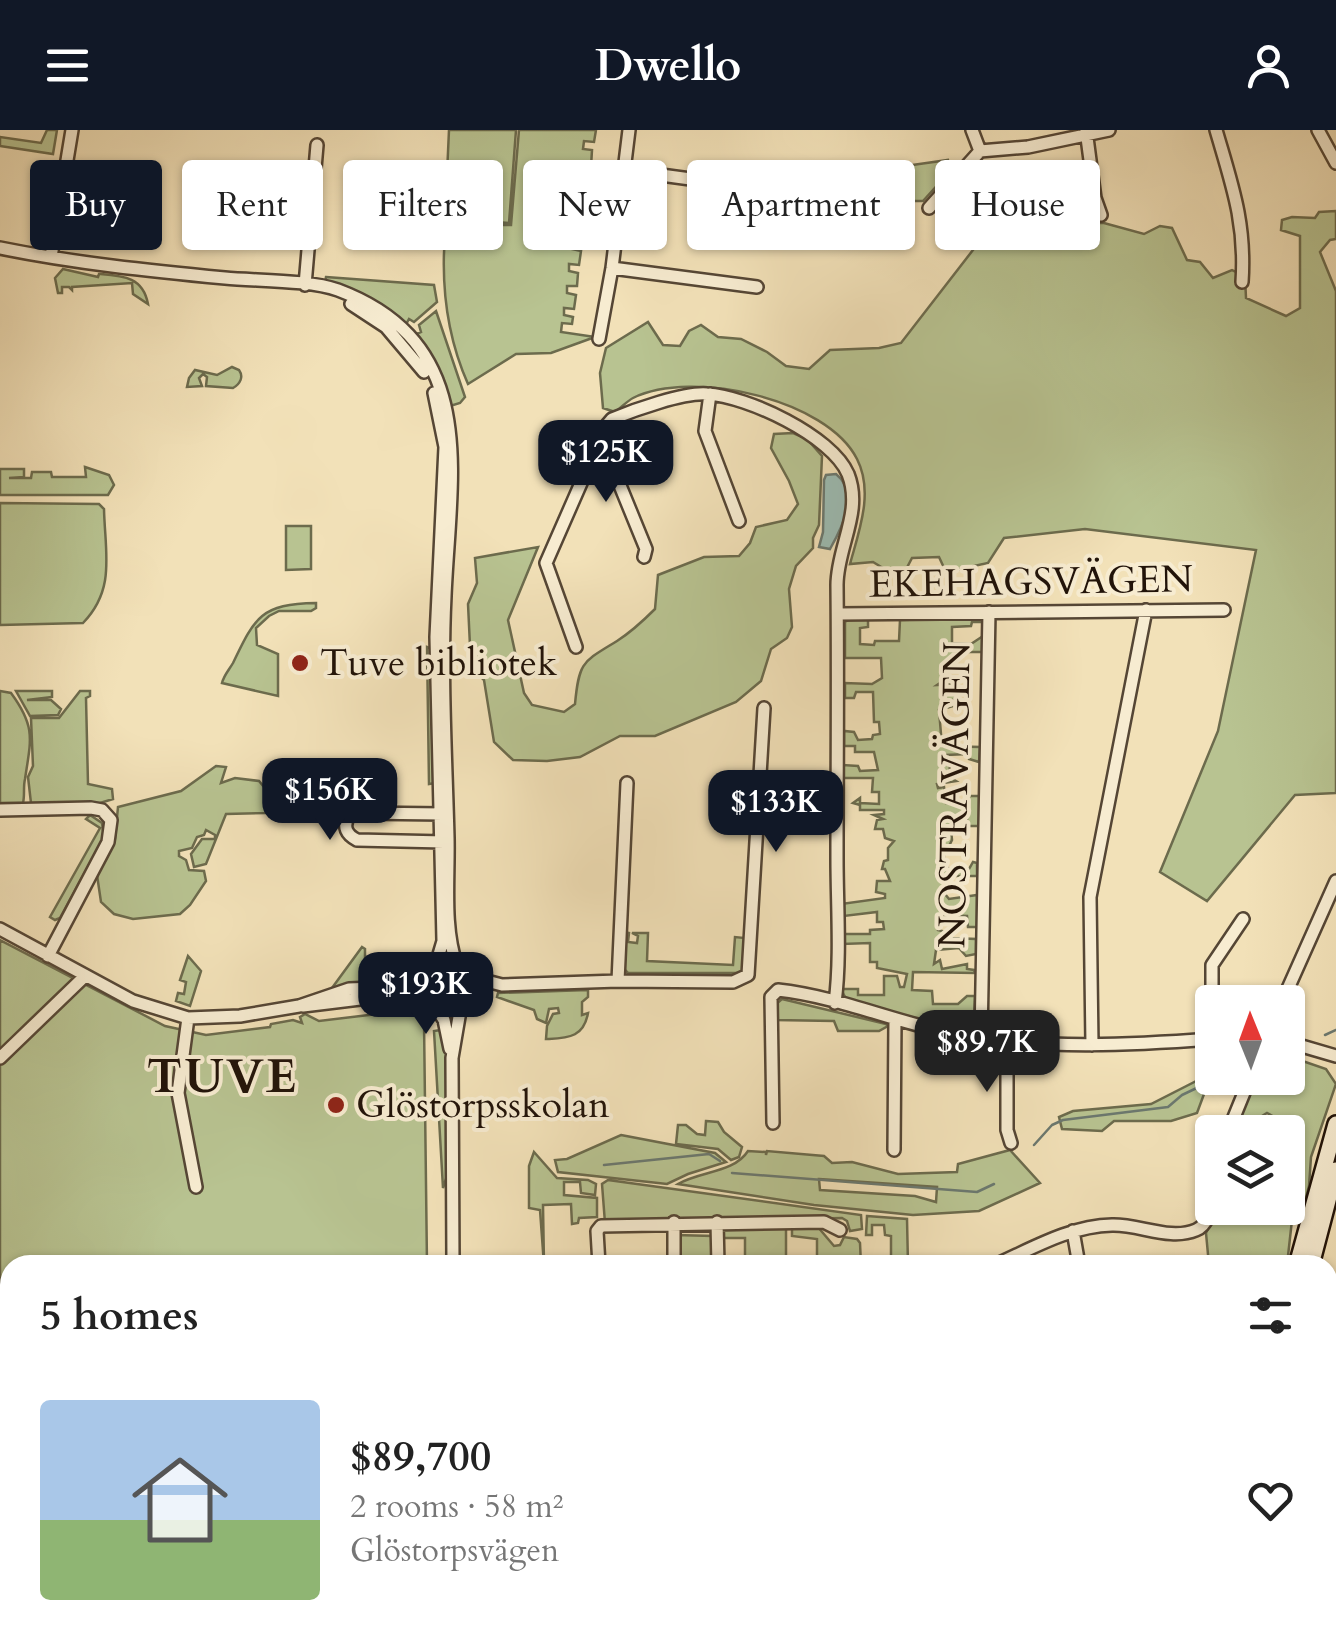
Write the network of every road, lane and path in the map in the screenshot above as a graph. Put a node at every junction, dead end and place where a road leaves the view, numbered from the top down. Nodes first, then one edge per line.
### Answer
1 (72, 130) edge
2 (628, 130) edge
3 (972, 130) edge
4 (1109, 130) edge
5 (1216, 130) edge
6 (1318, 130) edge
7 (1088, 133) edge
8 (317, 145) dead end
9 (980, 151) junction
10 (625, 160) edge
11 (1336, 163) edge
12 (928, 208) dead end
13 (1102, 215) dead end
14 (0, 248) edge
15 (614, 250) edge
16 (51, 257) junction
17 (612, 268) junction
18 (1242, 282) dead end
19 (305, 286) junction
20 (757, 287) dead end
21 (599, 339) dead end
22 (710, 394) junction
23 (599, 444) junction
24 (739, 521) dead end
25 (644, 557) dead end
26 (1146, 610) junction
27 (1224, 610) dead end
28 (988, 612) junction
29 (838, 614) junction
30 (576, 647) dead end
31 (764, 708) dead end
32 (627, 783) dead end
33 (0, 810) edge
34 (443, 814) junction
35 (444, 842) junction
36 (1336, 881) edge
37 (1243, 919) dead end
38 (0, 929) edge
39 (48, 956) junction
40 (462, 971) junction
41 (431, 974) junction
42 (85, 976) junction
43 (618, 981) junction
44 (502, 985) junction
45 (1212, 985) edge
46 (1290, 985) edge
47 (466, 1000) junction
48 (431, 1001) junction
49 (835, 1004) junction
50 (298, 1006) junction
51 (188, 1018) junction
52 (895, 1019) junction
53 (981, 1038) junction
54 (1195, 1040) edge
55 (1008, 1041) junction
56 (1092, 1045) junction
57 (1305, 1047) edge
58 (1336, 1056) edge
59 (0, 1058) edge
60 (452, 1058) junction
61 (773, 1123) dead end
62 (1336, 1124) edge
63 (1010, 1143) dead end
64 (894, 1150) dead end
65 (1336, 1170) edge
66 (196, 1187) dead end
67 (674, 1222) junction
68 (717, 1222) junction
69 (1203, 1225) edge
70 (840, 1230) dead end
71 (1072, 1230) junction
72 (453, 1255) edge
73 (599, 1255) edge
74 (674, 1255) edge
75 (718, 1255) edge
76 (1017, 1255) edge
77 (1077, 1255) edge
78 (1300, 1255) edge
79 (1314, 1255) edge

1 - 16 street
2 - 10 street
3 - 9 street
4 - 7 street
5 - 18 street
6 - 11 street
7 - 9 street
7 - 13 street
8 - 19 street
9 - 12 street
14 - 16 street
15 - 17 street
16 - 19 street
17 - 20 street
17 - 21 street
19 - 34 street
22 - 23 street
22 - 24 street
22 - 29 street
23 - 25 street
23 - 30 street
26 - 27 street, EKEHAGSVÄGEN
26 - 28 street, EKEHAGSVÄGEN
26 - 56 street
28 - 29 street, EKEHAGSVÄGEN
28 - 53 street, NOSTRAVÄGEN
29 - 49 street
31 - 43 street
32 - 43 street
33 - 39 street
34 - 35 street
34 - 35 street
35 - 40 street
35 - 41 street
36 - 46 street
37 - 45 street
38 - 39 street
39 - 42 street
40 - 41 street
40 - 44 street
40 - 47 street
41 - 48 street
41 - 50 street
42 - 51 street
42 - 59 street
43 - 44 street
44 - 47 street
47 - 48 street
47 - 60 street
48 - 50 street
48 - 60 street
49 - 52 street
49 - 61 street
50 - 51 street
51 - 66 street
52 - 53 street
52 - 64 street
53 - 55 street
54 - 56 street
55 - 56 street
55 - 63 street
57 - 58 street
60 - 72 street
62 - 78 main road
65 - 79 main road
67 - 68 street
67 - 73 street
67 - 74 street
68 - 70 street
68 - 75 street
69 - 71 street
71 - 76 street
71 - 77 street

